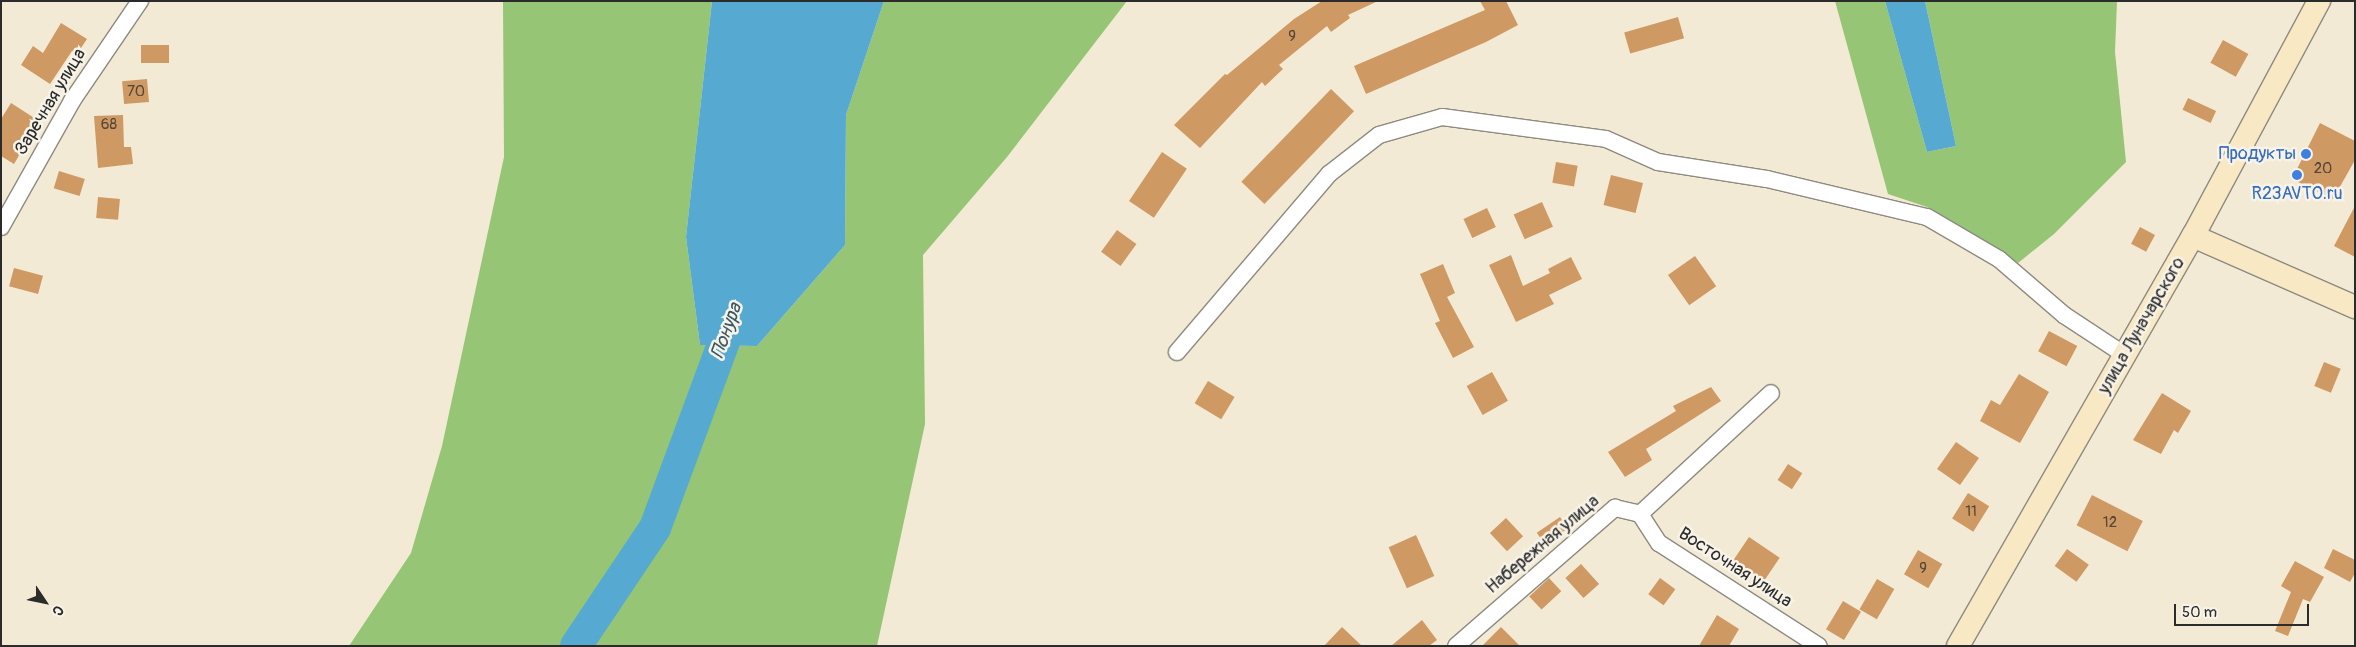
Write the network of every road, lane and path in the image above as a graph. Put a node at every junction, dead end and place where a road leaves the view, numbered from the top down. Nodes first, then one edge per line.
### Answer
1 (140, 1) edge
2 (2319, 1) edge
3 (1, 227) edge
4 (2193, 236) junction
5 (2355, 308) edge
6 (1177, 352) dead end
7 (2125, 355) junction
8 (1771, 393) dead end
9 (1640, 514) junction
10 (1456, 646) edge
11 (1819, 646) edge
12 (1958, 646) edge

1 - 3 street, Заречная улица
2 - 4 main road, улица Луначарского
4 - 5 main road
4 - 7 main road, улица Луначарского
6 - 7 street
7 - 12 main road, улица Луначарского
8 - 9 street
9 - 10 street, Набережная улица
9 - 11 street, Восточная улица

